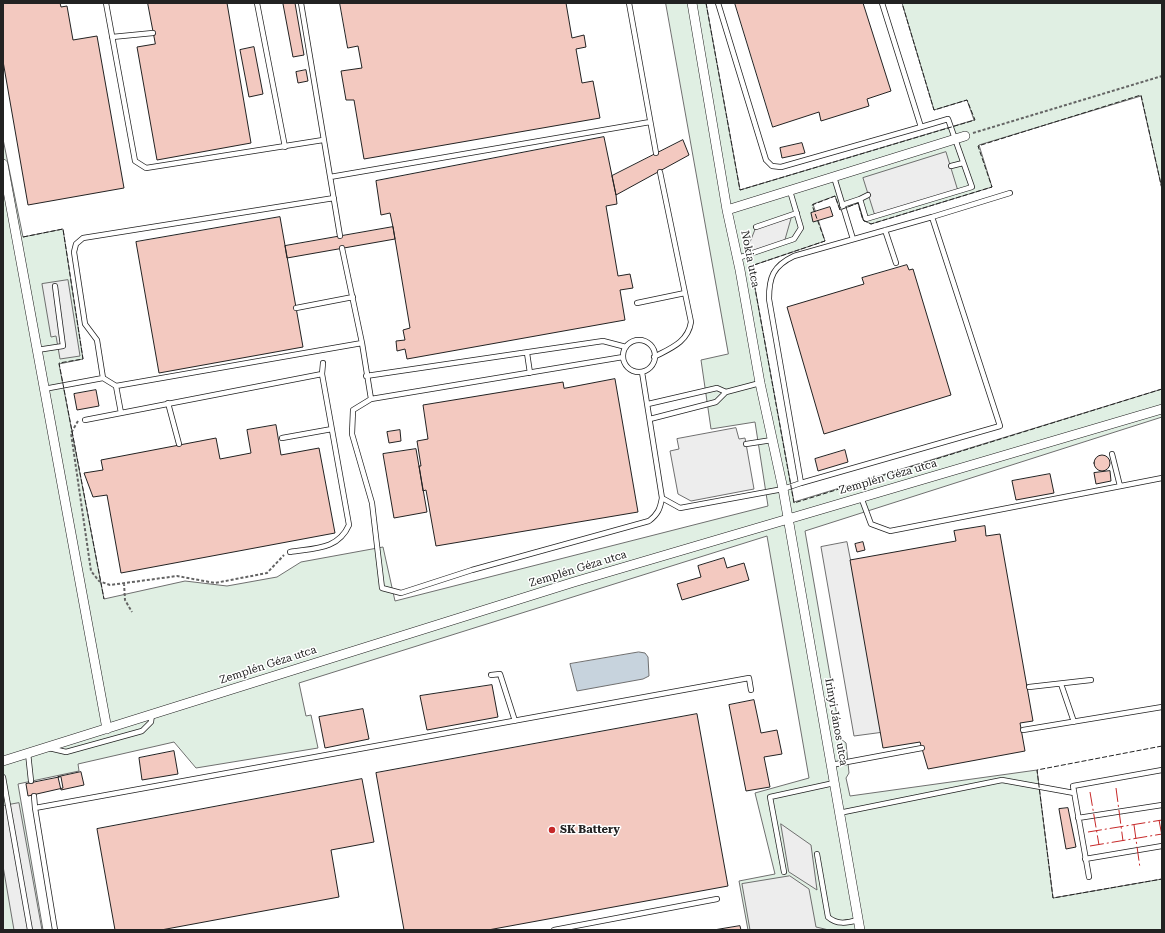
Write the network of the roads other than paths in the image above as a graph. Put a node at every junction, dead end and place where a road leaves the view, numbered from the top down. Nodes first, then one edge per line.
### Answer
1 (106, 3) edge
2 (257, 3) edge
3 (301, 3) edge
4 (629, 3) edge
5 (692, 3) edge
6 (718, 3) edge
7 (882, 3) edge
8 (153, 33) dead end
9 (112, 37) junction
10 (650, 122) junction
11 (921, 127) junction
12 (964, 136) road end
13 (955, 139) junction
14 (323, 140) junction
15 (285, 147) junction
16 (656, 153) dead end
17 (963, 163) junction
18 (3, 164) edge
19 (951, 166) dead end
20 (660, 172) dead end
21 (330, 177) junction
22 (834, 177) junction
23 (790, 191) junction
24 (1010, 193) dead end
25 (868, 195) dead end
26 (334, 198) junction
27 (860, 199) junction
28 (842, 205) junction
29 (727, 210) junction
30 (797, 213) junction
31 (932, 217) junction
32 (756, 227) dead end
33 (885, 230) junction
34 (340, 236) dead end
35 (853, 239) junction
36 (342, 248) dead end
37 (738, 258) junction
38 (896, 263) dead end
39 (55, 286) dead end
40 (685, 293) junction
41 (353, 297) junction
42 (637, 303) dead end
43 (296, 308) dead end
44 (362, 343) junction
45 (626, 347) junction
46 (37, 350) junction
47 (526, 353) junction
48 (623, 357) junction
49 (654, 357) junction
50 (323, 363) dead end
51 (642, 372) junction
52 (530, 373) junction
53 (322, 374) junction
54 (366, 376) junction
55 (103, 378) junction
56 (760, 383) junction
57 (116, 386) junction
58 (44, 389) junction
59 (726, 392) junction
60 (370, 399) junction
61 (168, 403) junction
62 (648, 404) junction
63 (1162, 409) edge
64 (121, 413) junction
65 (650, 419) junction
66 (85, 420) road end
67 (332, 429) junction
68 (282, 438) dead end
69 (773, 440) junction
70 (179, 444) dead end
71 (746, 444) dead end
72 (1112, 454) dead end
73 (1162, 478) edge
74 (801, 483) junction
75 (1120, 486) junction
76 (783, 488) junction
77 (861, 497) junction
78 (662, 498) junction
79 (788, 518) junction
80 (290, 552) road end
81 (491, 676) dead end
82 (1091, 680) dead end
83 (1061, 684) junction
84 (1029, 688) dead end
85 (751, 690) dead end
86 (1162, 707) edge
87 (152, 714) junction
88 (515, 721) junction
89 (1074, 722) junction
90 (106, 729) junction
91 (1023, 730) dead end
92 (48, 747) junction
93 (922, 748) dead end
94 (28, 753) junction
95 (3, 761) edge
96 (831, 765) junction
97 (1162, 770) edge
98 (3, 777) edge
99 (31, 781) dead end
100 (834, 783) junction
101 (1074, 793) junction
102 (34, 796) dead end
103 (1162, 805) edge
104 (35, 808) junction
105 (839, 813) junction
106 (1078, 818) junction
107 (1162, 846) edge
108 (816, 854) dead end
109 (1086, 859) junction
110 (784, 872) dead end
111 (1089, 877) dead end
112 (716, 899) dead end
113 (858, 920) junction
114 (30, 930) edge
115 (55, 930) edge
116 (554, 930) edge
117 (860, 930) edge

1 - 9 lane
2 - 15 lane
3 - 14 lane
4 - 10 lane
5 - 29 street, Nokia utca
6 - 11 lane
7 - 11 lane
8 - 9 lane
9 - 15 lane
10 - 16 lane
10 - 21 lane
11 - 13 lane
12 - 13 street
13 - 17 lane
13 - 22 street
14 - 15 lane
14 - 21 lane
17 - 19 lane
17 - 27 lane
18 - 46 street
20 - 40 lane
21 - 26 lane
22 - 23 street
22 - 28 lane
23 - 29 street
23 - 30 lane
24 - 31 lane
25 - 27 lane
26 - 34 lane
26 - 55 lane
27 - 28 lane
28 - 35 lane
29 - 37 street, Nokia utca
30 - 32 lane
30 - 37 lane
31 - 33 lane
31 - 74 lane
33 - 35 lane
33 - 38 lane
35 - 74 lane
36 - 41 lane
37 - 56 street, Nokia utca
39 - 46 lane
40 - 42 lane
40 - 49 lane
41 - 43 lane
41 - 44 lane
44 - 54 lane
44 - 57 lane
45 - 47 lane
45 - 48 lane
45 - 49 lane
46 - 58 street
47 - 52 lane
47 - 54 lane
48 - 51 lane
48 - 52 lane
49 - 51 lane
50 - 53 lane
51 - 62 lane
52 - 60 lane
53 - 61 lane
53 - 67 lane
54 - 60 lane
55 - 57 lane
55 - 58 lane
56 - 59 lane
56 - 69 street, Nokia utca
57 - 64 lane
58 - 90 street
59 - 62 lane
59 - 65 lane
60 - 78 lane
61 - 64 lane
61 - 70 lane
62 - 65 lane
63 - 77 street, Zemplén Géza utca
64 - 66 lane
65 - 78 lane
67 - 68 lane
67 - 80 lane
69 - 71 lane
69 - 76 street, Nokia utca
72 - 75 lane
73 - 75 lane
74 - 76 lane
75 - 77 lane
76 - 78 lane
76 - 79 street, Nokia utca
77 - 79 street, Zemplén Géza utca
79 - 87 street, Zemplén Géza utca
79 - 96 street, Irinyi János utca
81 - 88 lane
82 - 83 lane
83 - 84 lane
83 - 89 lane
85 - 88 lane
86 - 89 lane
87 - 90 street, Zemplén Géza utca
87 - 92 lane
88 - 104 lane
89 - 91 lane
90 - 92 street, Zemplén Géza utca
92 - 94 street, Zemplén Géza utca
93 - 96 lane
94 - 95 street, Zemplén Géza utca
94 - 99 lane
96 - 100 street, Irinyi János utca
97 - 101 lane
98 - 114 lane
100 - 105 street, Irinyi János utca
100 - 110 lane
101 - 105 lane
101 - 106 lane
102 - 104 lane
103 - 106 lane
104 - 115 lane
105 - 113 street, Irinyi János utca
106 - 109 lane
107 - 109 lane
108 - 113 lane
109 - 111 lane
112 - 116 lane
113 - 117 street, Irinyi János utca

